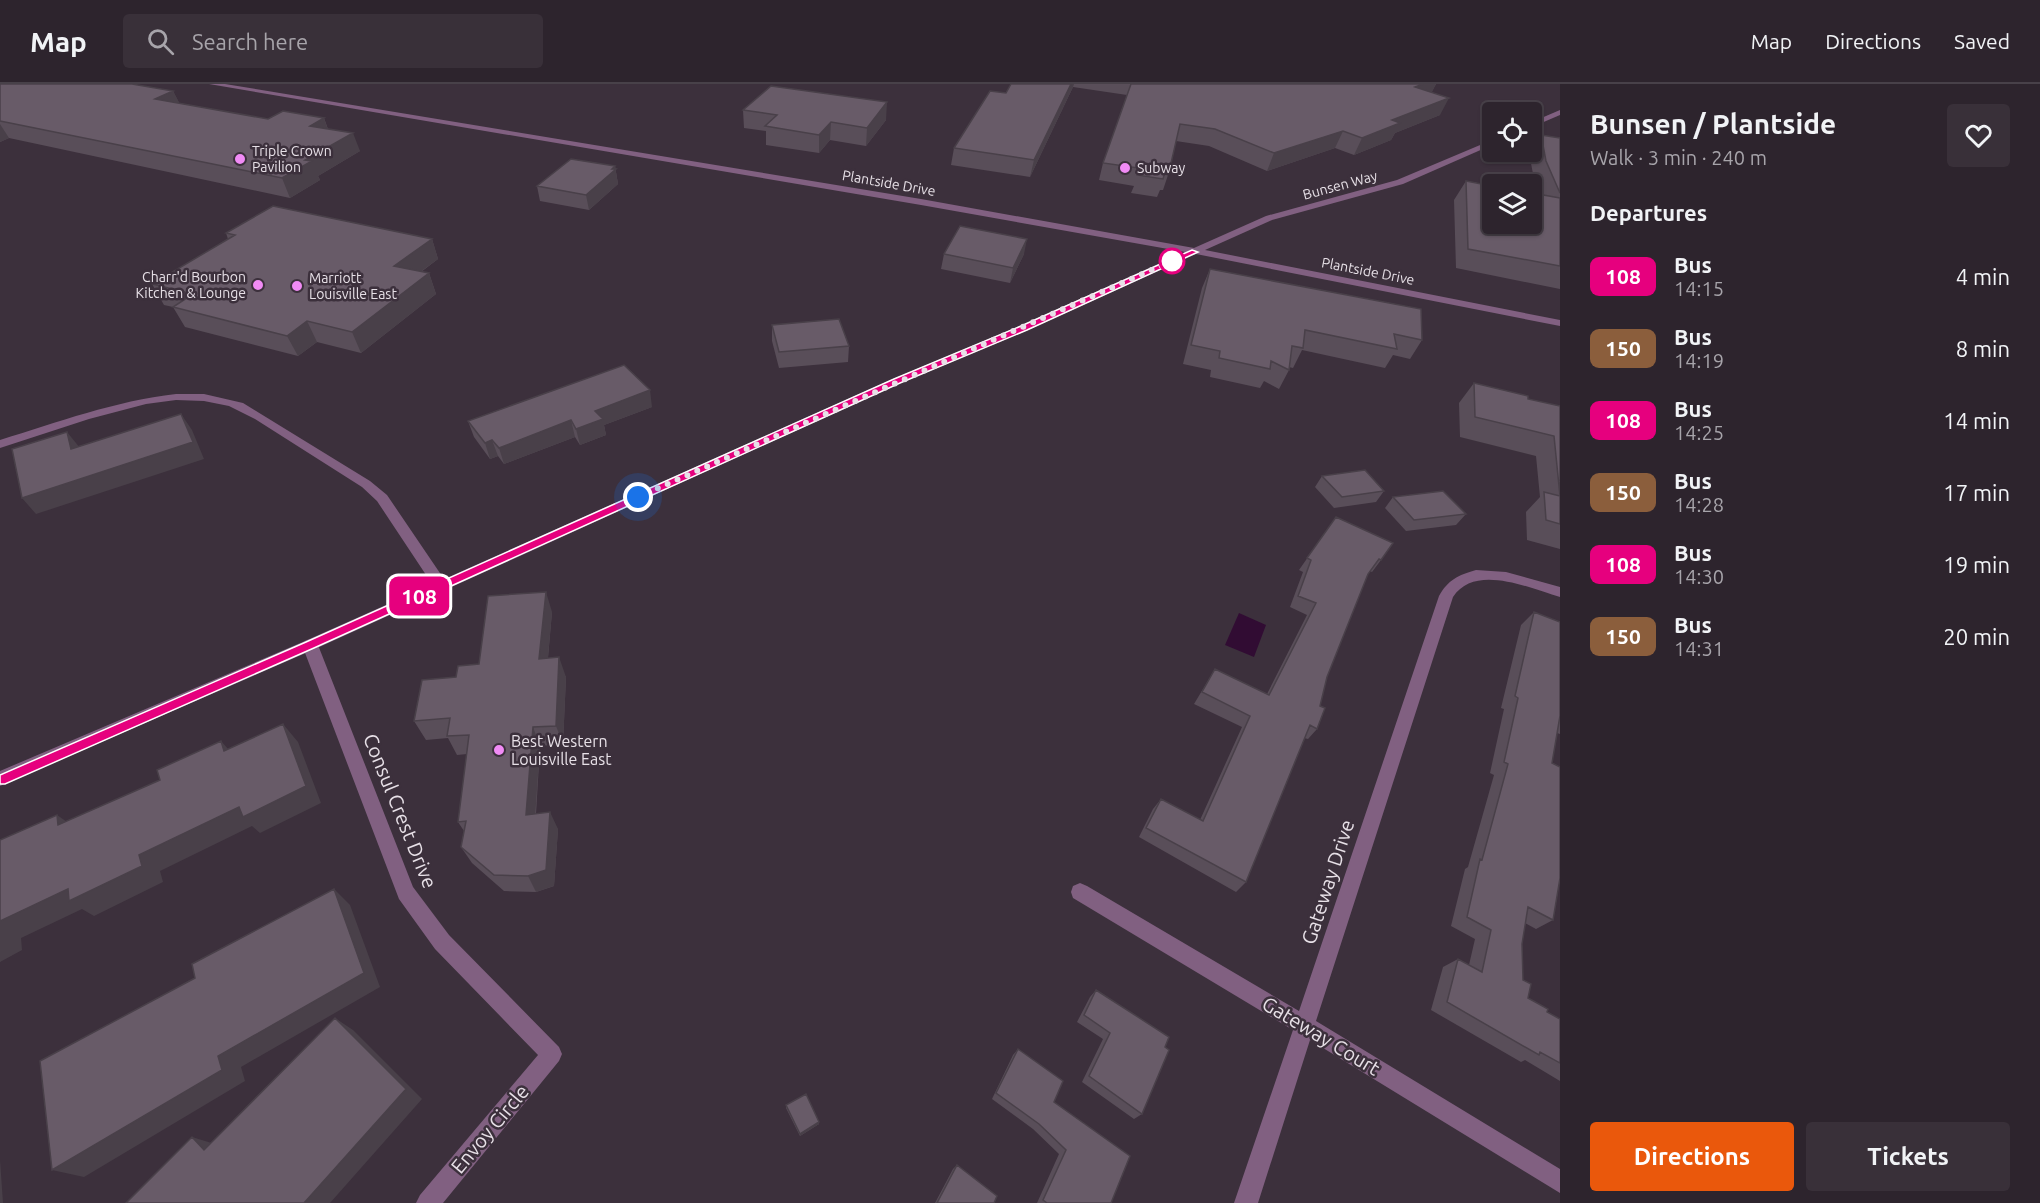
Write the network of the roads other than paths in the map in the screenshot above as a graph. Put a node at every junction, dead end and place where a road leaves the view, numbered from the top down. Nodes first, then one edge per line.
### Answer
1 (212, 84) edge
2 (1560, 112) edge
3 (1542, 120) edge
4 (1482, 146) edge
5 (1195, 252) junction
6 (1560, 323) edge
7 (0, 444) edge
8 (441, 586) junction
9 (1560, 592) edge
10 (310, 645) junction
11 (0, 780) edge
12 (1080, 892) dead end
13 (1304, 1025) junction
14 (552, 1054) joint
15 (1560, 1182) edge
16 (428, 1203) edge
17 (1246, 1203) edge

1 - 5 street, Plantside Drive
2 - 3 street
4 - 5 street, Bunsen Way
5 - 6 street, Plantside Drive
5 - 8 street, Bunsen Way
7 - 8 street
8 - 10 street, Bunsen Way
9 - 13 street, Gateway Drive
10 - 11 street, Bunsen Way
10 - 14 street, Consul Crest Drive
12 - 13 street, Gateway Court
13 - 15 street, Gateway Court
13 - 17 street, Gateway Drive
14 - 16 street, Envoy Circle

